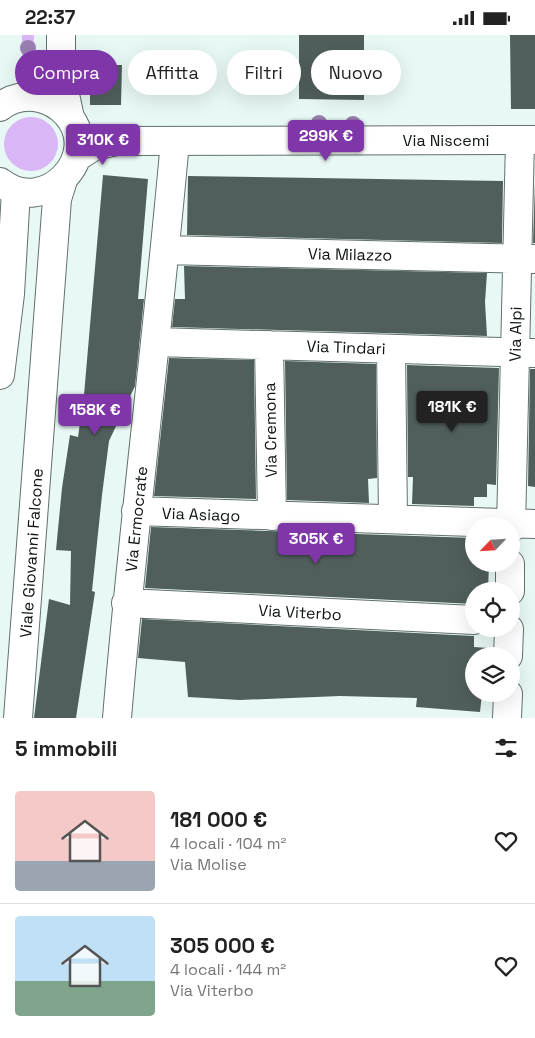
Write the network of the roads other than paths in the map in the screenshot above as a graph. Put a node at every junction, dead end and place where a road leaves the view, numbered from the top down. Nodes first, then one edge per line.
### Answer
1 (61, 35) edge
2 (0, 107) edge
3 (73, 123) junction
4 (527, 139) edge
5 (116, 141) junction
6 (175, 141) junction
7 (77, 157) junction
8 (63, 180) junction
9 (8, 186) edge
10 (166, 250) junction
11 (526, 258) edge
12 (156, 342) junction
13 (269, 345) junction
14 (391, 349) junction
15 (525, 352) edge
16 (0, 375) edge
17 (136, 511) junction
18 (272, 516) junction
19 (519, 517) edge
20 (393, 519) junction
21 (465, 522) edge
22 (126, 603) junction
23 (465, 620) edge
24 (508, 702) edge
25 (18, 718) edge
26 (117, 718) edge
27 (507, 718) edge

1 - 3 street
2 - 3 street
3 - 5 street
3 - 7 street
4 - 6 street, Via Niscemi
4 - 11 street, Via Alpi
5 - 6 street, Via Niscemi
5 - 7 street
6 - 10 street, Via Ermocrate
7 - 8 street
8 - 9 street
8 - 25 street, Viale Giovanni Falcone
9 - 16 street
10 - 11 street, Via Milazzo
10 - 12 street, Via Ermocrate
11 - 15 street, Via Alpi
12 - 13 street, Via Tindari
12 - 17 street, Via Ermocrate
13 - 14 street, Via Tindari
13 - 18 street, Via Cremona
14 - 15 street, Via Tindari
14 - 20 street
15 - 19 street, Via Alpi
17 - 18 street, Via Asiago
17 - 22 street, Via Ermocrate
18 - 20 street, Via Asiago
20 - 21 street, Via Asiago
22 - 23 street, Via Viterbo
22 - 26 street, Via Ermocrate
24 - 27 street

